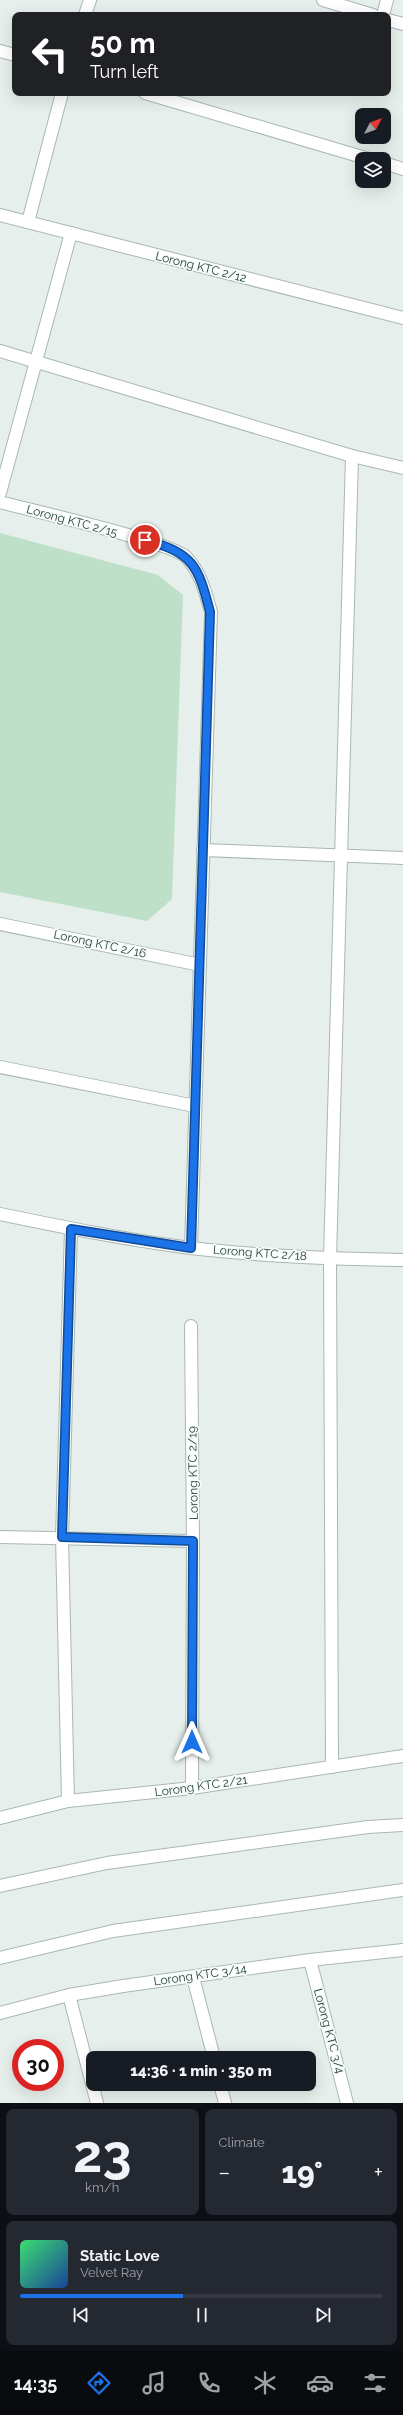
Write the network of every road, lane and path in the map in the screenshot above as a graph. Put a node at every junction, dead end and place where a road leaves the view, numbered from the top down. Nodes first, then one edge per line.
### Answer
1 (90, 0) edge
2 (323, 0) edge
3 (387, 0) edge
4 (86, 12) edge
5 (363, 12) edge
6 (384, 12) edge
7 (391, 21) edge
8 (403, 24) edge
9 (0, 51) edge
10 (12, 54) edge
11 (61, 96) edge
12 (155, 96) edge
13 (355, 155) edge
14 (391, 165) edge
15 (403, 169) edge
16 (0, 215) edge
17 (28, 222) junction
18 (71, 233) junction
19 (403, 318) edge
20 (0, 351) edge
21 (36, 361) junction
22 (352, 456) junction
23 (403, 468) edge
24 (0, 493) edge
25 (0, 502) edge
26 (203, 850) junction
27 (341, 856) junction
28 (403, 858) edge
29 (0, 924) edge
30 (200, 965) junction
31 (0, 1067) edge
32 (195, 1106) junction
33 (0, 1214) edge
34 (71, 1229) junction
35 (191, 1248) junction
36 (330, 1259) junction
37 (403, 1260) edge
38 (191, 1326) dead end
39 (0, 1537) edge
40 (62, 1537) junction
41 (193, 1541) junction
42 (403, 1756) edge
43 (332, 1767) junction
44 (192, 1788) junction
45 (68, 1801) junction
46 (0, 1818) edge
47 (403, 1825) edge
48 (0, 1886) edge
49 (403, 1890) edge
50 (403, 1950) edge
51 (0, 1958) edge
52 (310, 1960) junction
53 (192, 1977) junction
54 (69, 1995) junction
55 (0, 2013) edge
56 (212, 2051) edge
57 (222, 2091) edge
58 (98, 2103) edge
59 (225, 2103) edge
60 (347, 2103) edge

1 - 4 street
2 - 5 street
3 - 6 street
7 - 8 street
9 - 10 street
11 - 17 street
12 - 13 street
14 - 15 street
16 - 17 street, Lorong KTC 2/12
17 - 18 street, Lorong KTC 2/12
18 - 19 street, Lorong KTC 2/12
18 - 21 street
20 - 21 street
21 - 22 street
21 - 24 street
22 - 23 street
22 - 27 street
25 - 26 street, Lorong KTC 2/15
26 - 27 street
26 - 30 street, Lorong KTC 2/15
27 - 28 street
27 - 36 street
29 - 30 street, Lorong KTC 2/16
30 - 32 street, Lorong KTC 2/15
31 - 32 street
32 - 35 street, Lorong KTC 2/15
33 - 34 street, Lorong KTC 2/18
34 - 35 street, Lorong KTC 2/18
34 - 40 street
35 - 36 street, Lorong KTC 2/18
36 - 37 street, Lorong KTC 2/18
36 - 43 street
38 - 41 street, Lorong KTC 2/19
39 - 40 street
40 - 41 street
40 - 45 street
41 - 44 street, Lorong KTC 2/19
42 - 43 street, Lorong KTC 2/21
43 - 44 street, Lorong KTC 2/21
44 - 45 street, Lorong KTC 2/21
45 - 46 street, Lorong KTC 2/21
47 - 48 street
49 - 51 street
50 - 52 street, Lorong KTC 3/14
52 - 53 street, Lorong KTC 3/14
52 - 60 street, Lorong KTC 3/4
53 - 54 street, Lorong KTC 3/14
53 - 56 street
54 - 55 street, Lorong KTC 3/14
54 - 58 street
57 - 59 street

